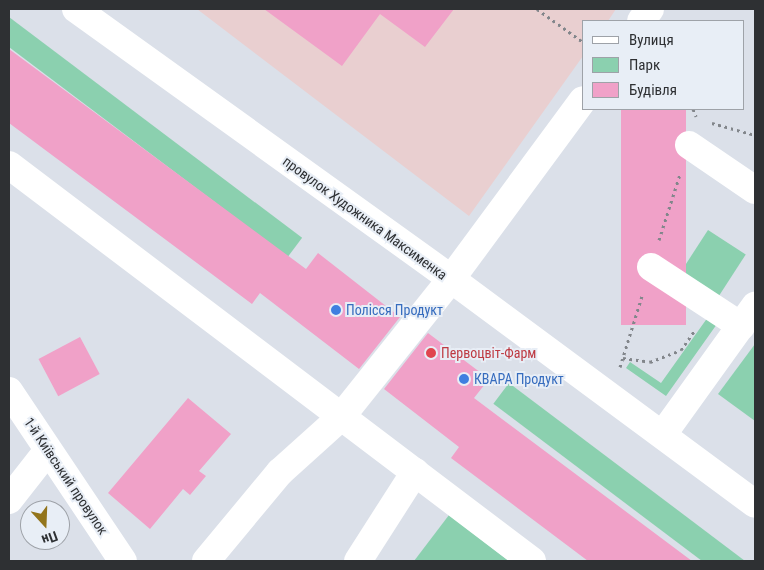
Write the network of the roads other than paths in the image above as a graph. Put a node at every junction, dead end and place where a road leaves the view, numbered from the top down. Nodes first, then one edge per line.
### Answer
1 (76, 9) edge
2 (650, 9) edge
3 (642, 20) edge
4 (582, 101) edge
5 (689, 145) dead end
6 (9, 165) edge
7 (755, 190) edge
8 (651, 267) dead end
9 (452, 279) junction
10 (748, 316) edge
11 (9, 391) edge
12 (341, 417) junction
13 (663, 434) junction
14 (48, 450) junction
15 (415, 472) junction
16 (9, 500) edge
17 (755, 504) edge
18 (123, 561) edge
19 (206, 561) edge
20 (358, 561) edge
21 (532, 561) edge

1 - 9 street, провулок Художника Максименка
2 - 3 street
4 - 9 street
5 - 7 street
6 - 12 street
8 - 10 street
9 - 12 street, провулок Художника Максименка
9 - 13 street
10 - 13 street
11 - 14 street, 1-й Київський провулок
12 - 15 street
12 - 19 street, провулок Художника Максименка
13 - 17 street
14 - 16 street
14 - 18 street, 1-й Київський провулок
15 - 20 street
15 - 21 street

